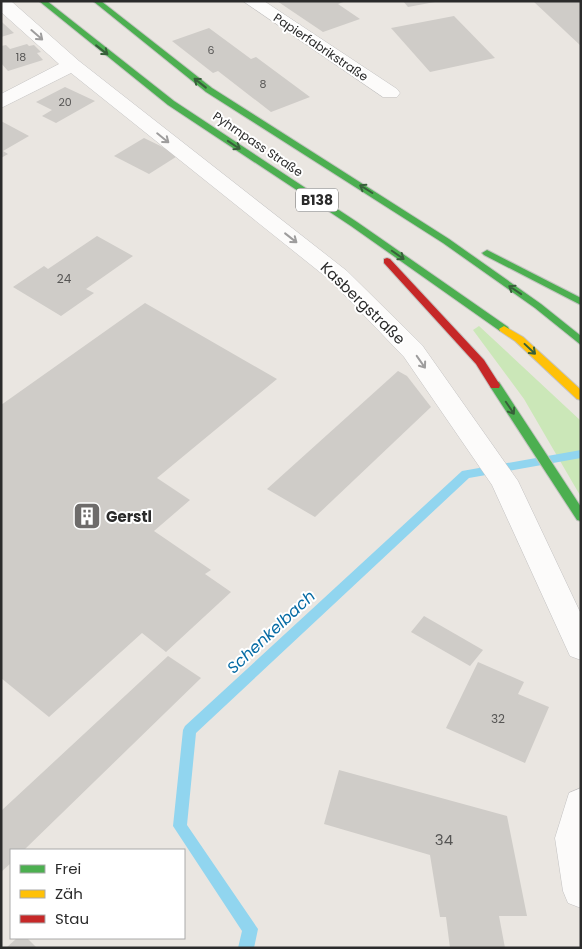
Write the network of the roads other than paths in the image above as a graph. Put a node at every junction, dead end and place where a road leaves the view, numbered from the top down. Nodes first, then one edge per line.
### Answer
1 (42, 1) edge
2 (96, 1) edge
3 (252, 1) edge
4 (1, 2) edge
5 (72, 65) junction
6 (390, 93) dead end
7 (1, 102) edge
8 (382, 199) junction
9 (354, 224) junction
10 (581, 302) edge
11 (581, 342) edge
12 (581, 396) edge
13 (581, 517) edge
14 (581, 647) edge
15 (581, 804) edge
16 (581, 891) edge

1 -> 9 main road, Pyhrnpass Straße / B138
8 -> 2 main road, Pyhrnpass Straße / B138
3 - 6 street, Papierfabrikstraße
4 -> 5 street, Kasbergstraße
5 - 7 street
5 -> 14 street, Kasbergstraße
8 - 10 main road
11 -> 8 main road, Pyhrnpass Straße / B138
9 -> 12 main road, Pyhrnpass Straße / B138
9 -> 13 main road
15 - 16 street

